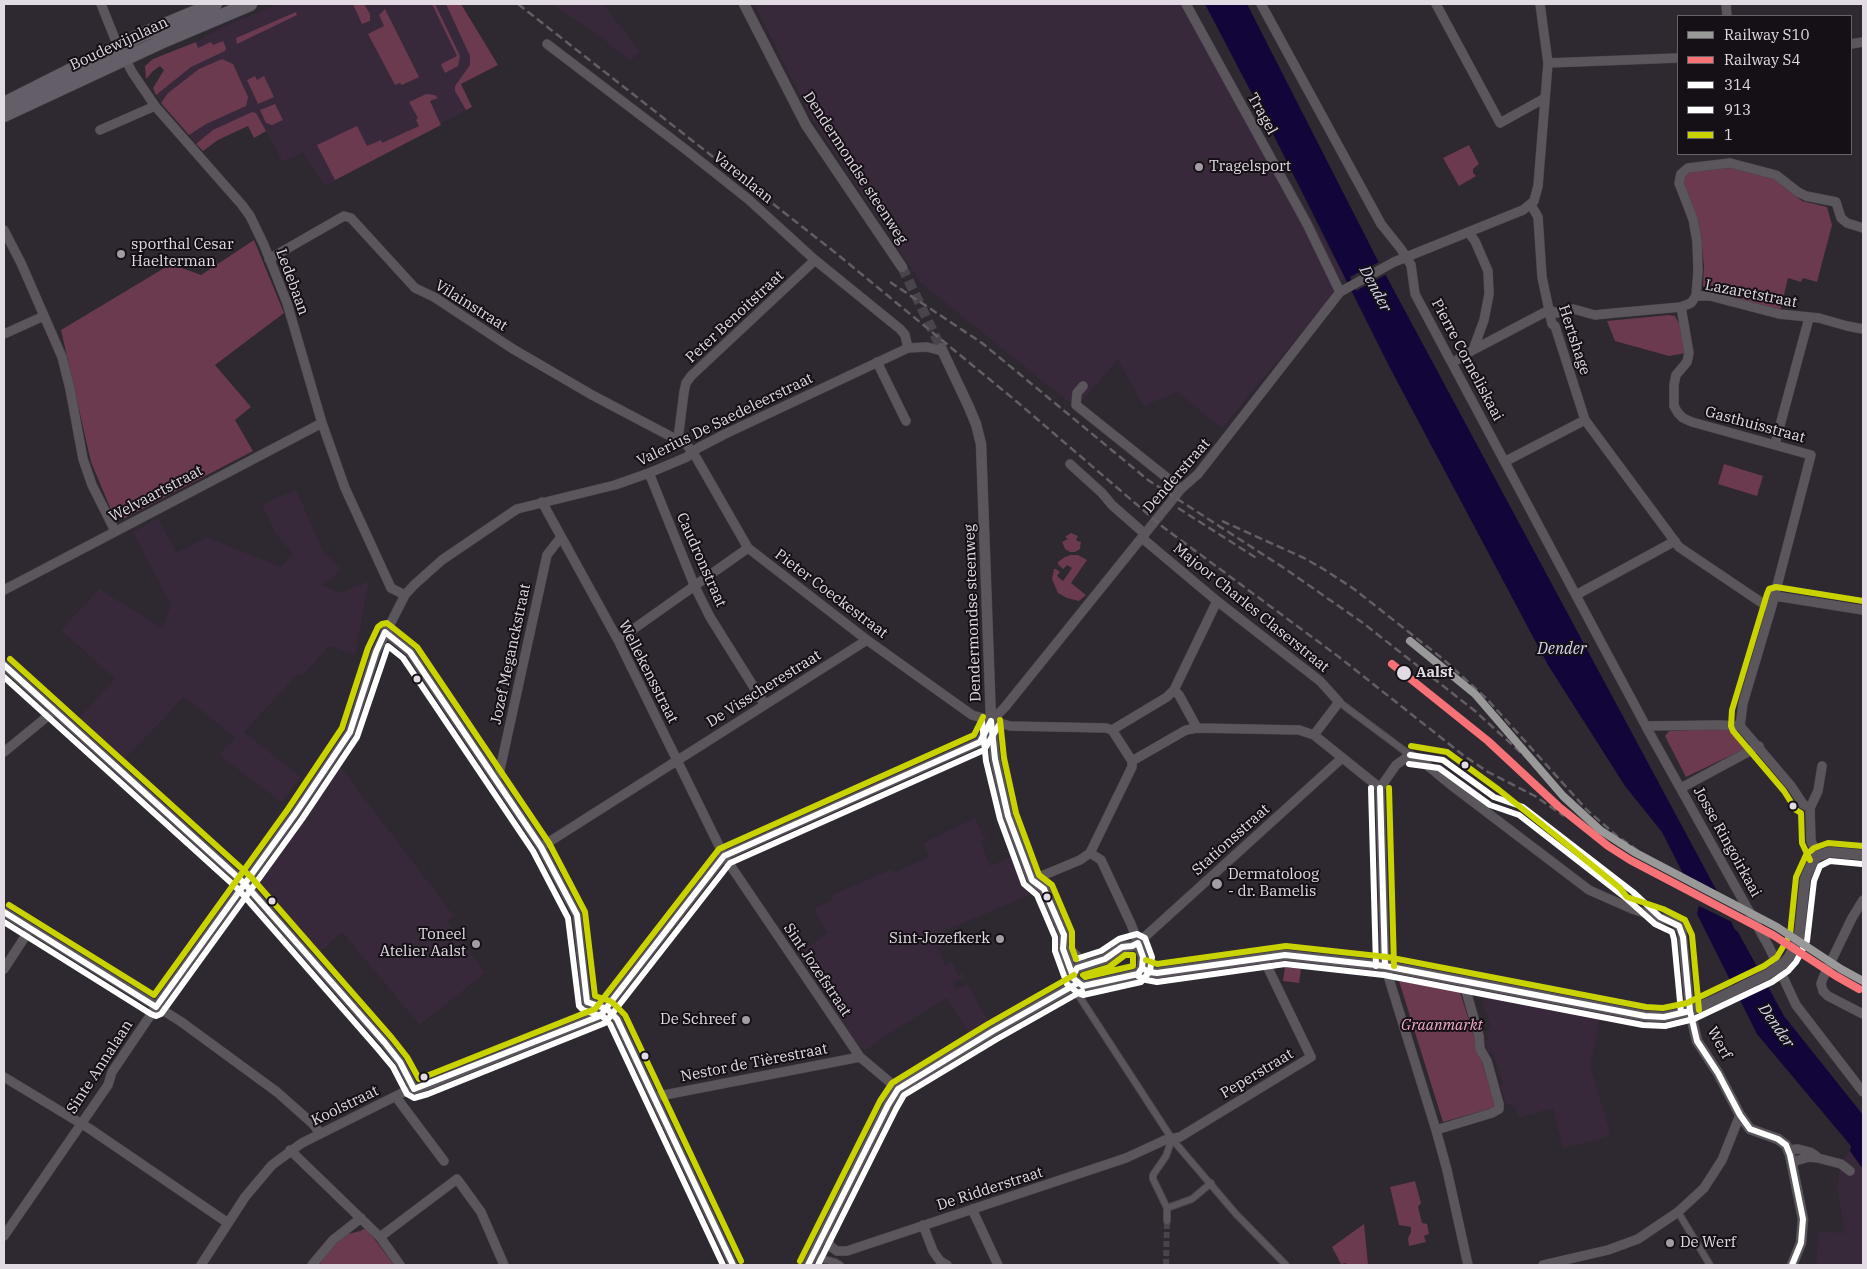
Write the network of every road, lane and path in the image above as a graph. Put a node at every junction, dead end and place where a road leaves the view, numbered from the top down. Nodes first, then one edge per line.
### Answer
1 (101, 4) edge
2 (214, 4) edge
3 (250, 4) edge
4 (744, 4) edge
5 (1186, 4) edge
6 (1262, 4) edge
7 (1436, 4) edge
8 (1540, 4) edge
9 (547, 44) dead end
10 (122, 52) junction
11 (1677, 58) edge
12 (1548, 63) junction
13 (1545, 98) junction
14 (4, 104) edge
15 (155, 106) junction
16 (4, 114) edge
17 (100, 130) dead end
18 (1531, 204) junction
19 (1863, 228) edge
20 (4, 230) edge
21 (1468, 232) junction
22 (1406, 257) junction
23 (269, 259) junction
24 (815, 260) junction
25 (902, 267) tunnel mouth
26 (1340, 292) junction
27 (1696, 296) junction
28 (1681, 307) junction
29 (1549, 310) junction
30 (44, 316) junction
31 (1809, 318) junction
32 (1863, 329) edge
33 (4, 334) edge
34 (908, 348) junction
35 (941, 349) joint
36 (1473, 350) junction
37 (877, 362) junction
38 (1452, 363) junction
39 (1083, 386) dead end
40 (1585, 420) junction
41 (906, 421) dead end
42 (322, 423) junction
43 (678, 439) junction
44 (1775, 444) junction
45 (692, 452) junction
46 (1506, 461) junction
47 (1070, 464) dead end
48 (649, 474) junction
49 (1181, 489) junction
50 (542, 502) junction
51 (115, 531) junction
52 (1144, 536) junction
53 (561, 537) junction
54 (1675, 541) junction
55 (748, 548) junction
56 (695, 587) junction
57 (4, 590) edge
58 (405, 594) junction
59 (1576, 595) junction
60 (1775, 596) junction
61 (1217, 601) junction
62 (1771, 609) junction
63 (1863, 610) edge
64 (386, 632) junction
65 (618, 640) junction
66 (867, 640) junction
67 (4, 665) edge
68 (1174, 690) junction
69 (1339, 702) junction
70 (765, 705) junction
71 (54, 711) junction
72 (991, 721) junction
73 (1740, 726) junction
74 (1197, 728) junction
75 (1648, 729) junction
76 (1112, 730) junction
77 (1314, 736) junction
78 (1759, 746) junction
79 (4, 752) edge
80 (1410, 756) junction
81 (1342, 758) junction
82 (676, 760) junction
83 (1132, 761) junction
84 (1822, 766) dead end
85 (495, 779) junction
86 (1380, 788) junction
87 (1681, 788) junction
88 (1810, 808) junction
89 (541, 847) junction
90 (1090, 853) junction
91 (1863, 855) edge
92 (724, 856) junction
93 (1818, 856) junction
94 (1032, 880) junction
95 (244, 883) junction
96 (1863, 900) edge
97 (4, 912) edge
98 (30, 929) junction
99 (1138, 943) junction
100 (1063, 949) junction
101 (1261, 958) junction
102 (1085, 965) junction
103 (1385, 966) junction
104 (1142, 968) junction
105 (1778, 968) junction
106 (4, 969) edge
107 (1076, 978) junction
108 (1467, 981) junction
109 (587, 1002) junction
110 (156, 1006) junction
111 (606, 1009) junction
112 (1690, 1011) junction
113 (1863, 1014) edge
114 (591, 1020) junction
115 (860, 1057) junction
116 (4, 1077) edge
117 (414, 1089) junction
118 (898, 1089) junction
119 (1863, 1092) edge
120 (396, 1097) junction
121 (654, 1097) junction
122 (1740, 1115) junction
123 (80, 1124) junction
124 (1436, 1130) junction
125 (320, 1133) junction
126 (1172, 1139) junction
127 (290, 1150) junction
128 (1790, 1156) junction
129 (444, 1161) dead end
130 (1850, 1171) dead end
131 (1211, 1183) junction
132 (1167, 1208) junction
133 (972, 1209) junction
134 (1678, 1212) junction
135 (361, 1218) junction
136 (1167, 1221) tunnel mouth
137 (228, 1224) junction
138 (923, 1225) junction
139 (826, 1232) junction
140 (4, 1236) edge
141 (380, 1237) junction
142 (813, 1263) edge
143 (201, 1265) edge
144 (312, 1265) edge
145 (400, 1265) edge
146 (504, 1265) edge
147 (733, 1265) edge
148 (840, 1265) edge
149 (947, 1265) edge
150 (998, 1265) edge
151 (1286, 1265) edge
152 (1468, 1265) edge
153 (1543, 1265) edge
154 (1710, 1265) edge
155 (1792, 1265) edge

1 - 10 street, Ledebaan
2 - 10 main road, Boudewijnlaan
3 - 10 main road, Boudewijnlaan
4 - 25 street, Dendermondse steenweg
5 - 26 street, Tragel
6 - 22 street, Pierre Corneliskaai
7 - 13 street
8 - 12 street
9 - 24 street, Varenlaan
10 - 14 main road, Boudewijnlaan
10 - 15 street, Ledebaan
10 - 16 main road, Boudewijnlaan
11 - 12 street
12 - 13 street
13 - 18 street
15 - 17 street
15 - 23 street, Ledebaan
18 - 21 street, Denderstraat
18 - 29 street, Hertshage
19 - 27 street
20 - 30 street
21 - 22 street, Denderstraat
21 - 36 street
22 - 26 street, Denderstraat
22 - 38 street, Pierre Corneliskaai
23 - 42 street, Ledebaan
23 - 43 street, Vilainstraat
24 - 34 street, Varenlaan
24 - 43 street, Peter Benoitstraat
26 - 49 street, Denderstraat
27 - 28 street, Lazaretstraat
27 - 31 street, Lazaretstraat
28 - 29 street
28 - 44 street, Gasthuisstraat
29 - 36 street
29 - 40 street, Hertshage
30 - 33 street
30 - 51 street
31 - 32 street, Lazaretstraat
31 - 44 street
34 - 35 street, Valerius De Saedeleerstraat
34 - 37 street, Valerius De Saedeleerstraat
35 - 72 street, Dendermondse steenweg
36 - 38 street
37 - 41 street
37 - 45 street, Valerius De Saedeleerstraat
38 - 46 street, Pierre Corneliskaai
39 - 49 street
40 - 46 street
40 - 54 street, Hertshage
42 - 51 street, Welvaartstraat
42 - 58 street, Ledebaan
43 - 45 street
44 - 60 street, Gasthuisstraat
45 - 48 street, Valerius De Saedeleerstraat
45 - 55 street, Pieter Coeckestraat
46 - 59 street, Pierre Corneliskaai
47 - 52 street, Majoor Charles Claserstraat
48 - 50 street, Valerius De Saedeleerstraat
48 - 56 street, Caudronstraat
49 - 52 street, Denderstraat
50 - 53 street, Wellekensstraat
50 - 58 street, Valerius De Saedeleerstraat
51 - 57 street, Welvaartstraat
52 - 61 street, Majoor Charles Claserstraat
52 - 72 street, Denderstraat
53 - 65 street, Wellekensstraat
53 - 85 street, Jozef Meganckstraat
54 - 59 street
54 - 62 street, Hertshage
55 - 56 street
55 - 66 street, Pieter Coeckestraat
56 - 65 street
56 - 70 street, Caudronstraat
58 - 64 street, Valerius De Saedeleerstraat
59 - 75 street, Pierre Corneliskaai
60 - 62 street, Gasthuisstraat
60 - 63 street
61 - 68 street
61 - 69 street, Majoor Charles Claserstraat
62 - 73 street, Gasthuisstraat
64 - 85 street
64 - 95 street, Sinte Annalaan
65 - 82 street, Wellekensstraat
66 - 70 street, De Visscherestraat
66 - 72 street, Pieter Coeckestraat
67 - 71 street
68 - 74 street
68 - 76 street
69 - 77 street
69 - 80 street
70 - 82 street, De Visscherestraat
71 - 79 street
71 - 95 street
72 - 76 street, Pieter Coeckestraat
72 - 92 street, Denderstraat
72 - 94 street, Dendermondse steenweg
73 - 75 street
73 - 78 street
74 - 77 street
74 - 83 street
75 - 87 street, Josse Ringoirkaai
76 - 83 street
77 - 81 street
78 - 87 street
78 - 88 street
80 - 86 street
80 - 112 street
81 - 86 street
81 - 99 street, Stationsstraat
82 - 89 street, De Visscherestraat
82 - 92 street, Wellekensstraat
83 - 90 street
84 - 88 street
85 - 89 street
86 - 103 street
87 - 105 street, Josse Ringoirkaai
88 - 93 street
89 - 109 street
90 - 94 street
90 - 99 street
91 - 93 street
92 - 111 street, Koolstraat
92 - 115 street, Sint Jozefstraat
93 - 105 street
94 - 100 street
95 - 110 street, Sinte Annalaan
95 - 117 street
96 - 113 street
97 - 98 street
98 - 106 street
98 - 110 street
99 - 102 street
99 - 104 street
100 - 102 street
100 - 107 street
101 - 103 street
101 - 104 street
101 - 126 street, Peperstraat
102 - 107 street
103 - 108 street
103 - 124 street
104 - 107 street
105 - 112 street
105 - 119 street, Josse Ringoirkaai
107 - 118 street
107 - 126 street
108 - 112 street
108 - 124 street
109 - 111 street
109 - 114 street
110 - 123 street, Sinte Annalaan
110 - 125 street
111 - 114 street, Koolstraat
111 - 121 street
112 - 122 street, Werf
114 - 117 street, Koolstraat
115 - 118 street, Sint Jozefstraat
115 - 121 street, Nestor de Tièrestraat
116 - 123 street
117 - 120 street, Koolstraat
118 - 139 street
120 - 125 street, Koolstraat
120 - 129 street
121 - 147 street
122 - 128 street, Werf
122 - 134 street
123 - 137 street
123 - 140 street, Sinte Annalaan
124 - 152 street
125 - 127 street, Koolstraat
126 - 131 street
126 - 132 street
126 - 133 street, De Ridderstraat
127 - 135 street
127 - 137 street, Koolstraat
128 - 130 street
128 - 155 street
131 - 132 street
131 - 151 street
132 - 136 street
133 - 138 street, De Ridderstraat
133 - 150 street
134 - 153 street
134 - 154 street
135 - 141 street
135 - 144 street
137 - 143 street, Koolstraat
138 - 139 street, De Ridderstraat
138 - 149 street
139 - 142 street
141 - 145 street
141 - 146 street
142 - 148 street

